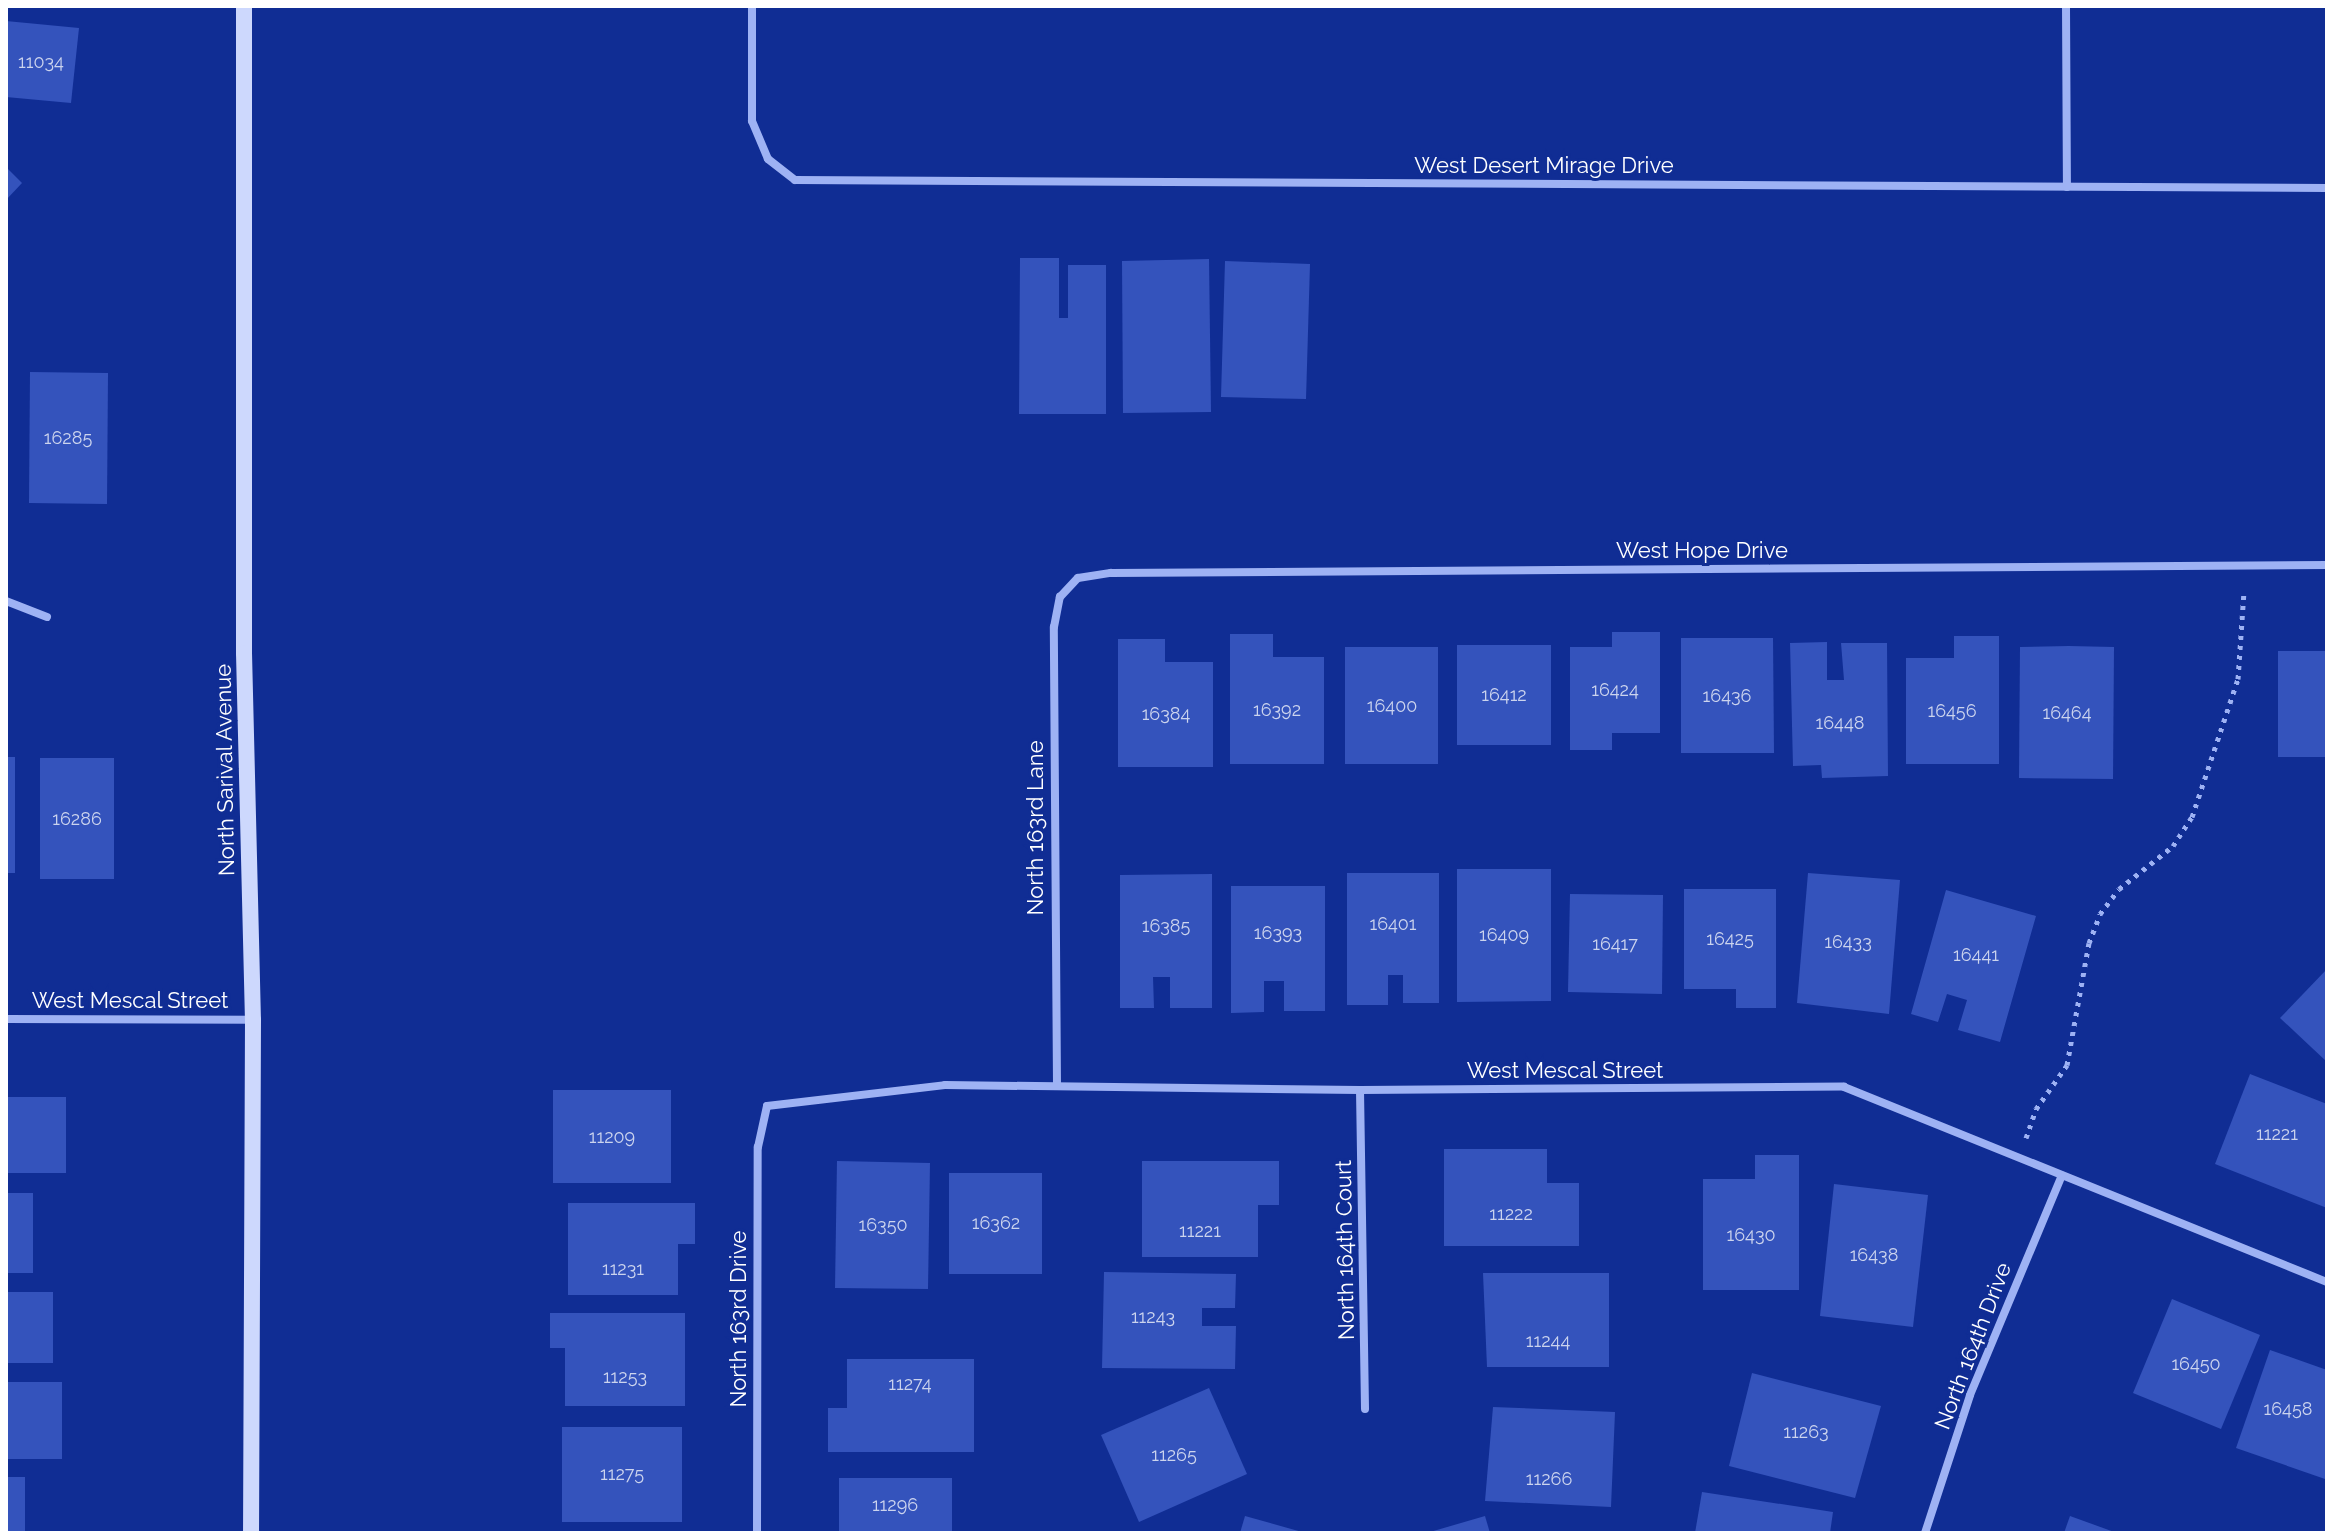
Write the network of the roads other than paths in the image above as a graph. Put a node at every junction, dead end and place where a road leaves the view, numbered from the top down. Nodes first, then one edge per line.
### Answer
1 (244, 6) edge
2 (752, 6) edge
3 (2066, 6) edge
4 (2067, 187) junction
5 (2327, 188) edge
6 (2327, 565) edge
7 (1078, 578) joint
8 (6, 601) edge
9 (47, 617) dead end
10 (6, 1019) edge
11 (253, 1020) junction
12 (1057, 1085) junction
13 (1360, 1090) junction
14 (767, 1106) joint
15 (2062, 1175) junction
16 (2327, 1282) edge
17 (1365, 1409) dead end
18 (251, 1533) edge
19 (757, 1533) edge
20 (1925, 1533) edge

1 - 11 main road, North Sarival Avenue
2 - 4 street, West Desert Mirage Drive
3 - 4 street
4 - 5 street, West Desert Mirage Drive
6 - 7 street, West Hope Drive
7 - 12 street, North 163rd Lane
8 - 9 street
10 - 11 street, West Mescal Street
11 - 18 main road, North Sarival Avenue
12 - 13 street, West Mescal Street
12 - 14 street, West Mescal Street
13 - 15 street, West Mescal Street
13 - 17 street, North 164th Court
14 - 19 street, North 163rd Drive
15 - 16 street, West Mescal Street
15 - 20 street, North 164th Drive

